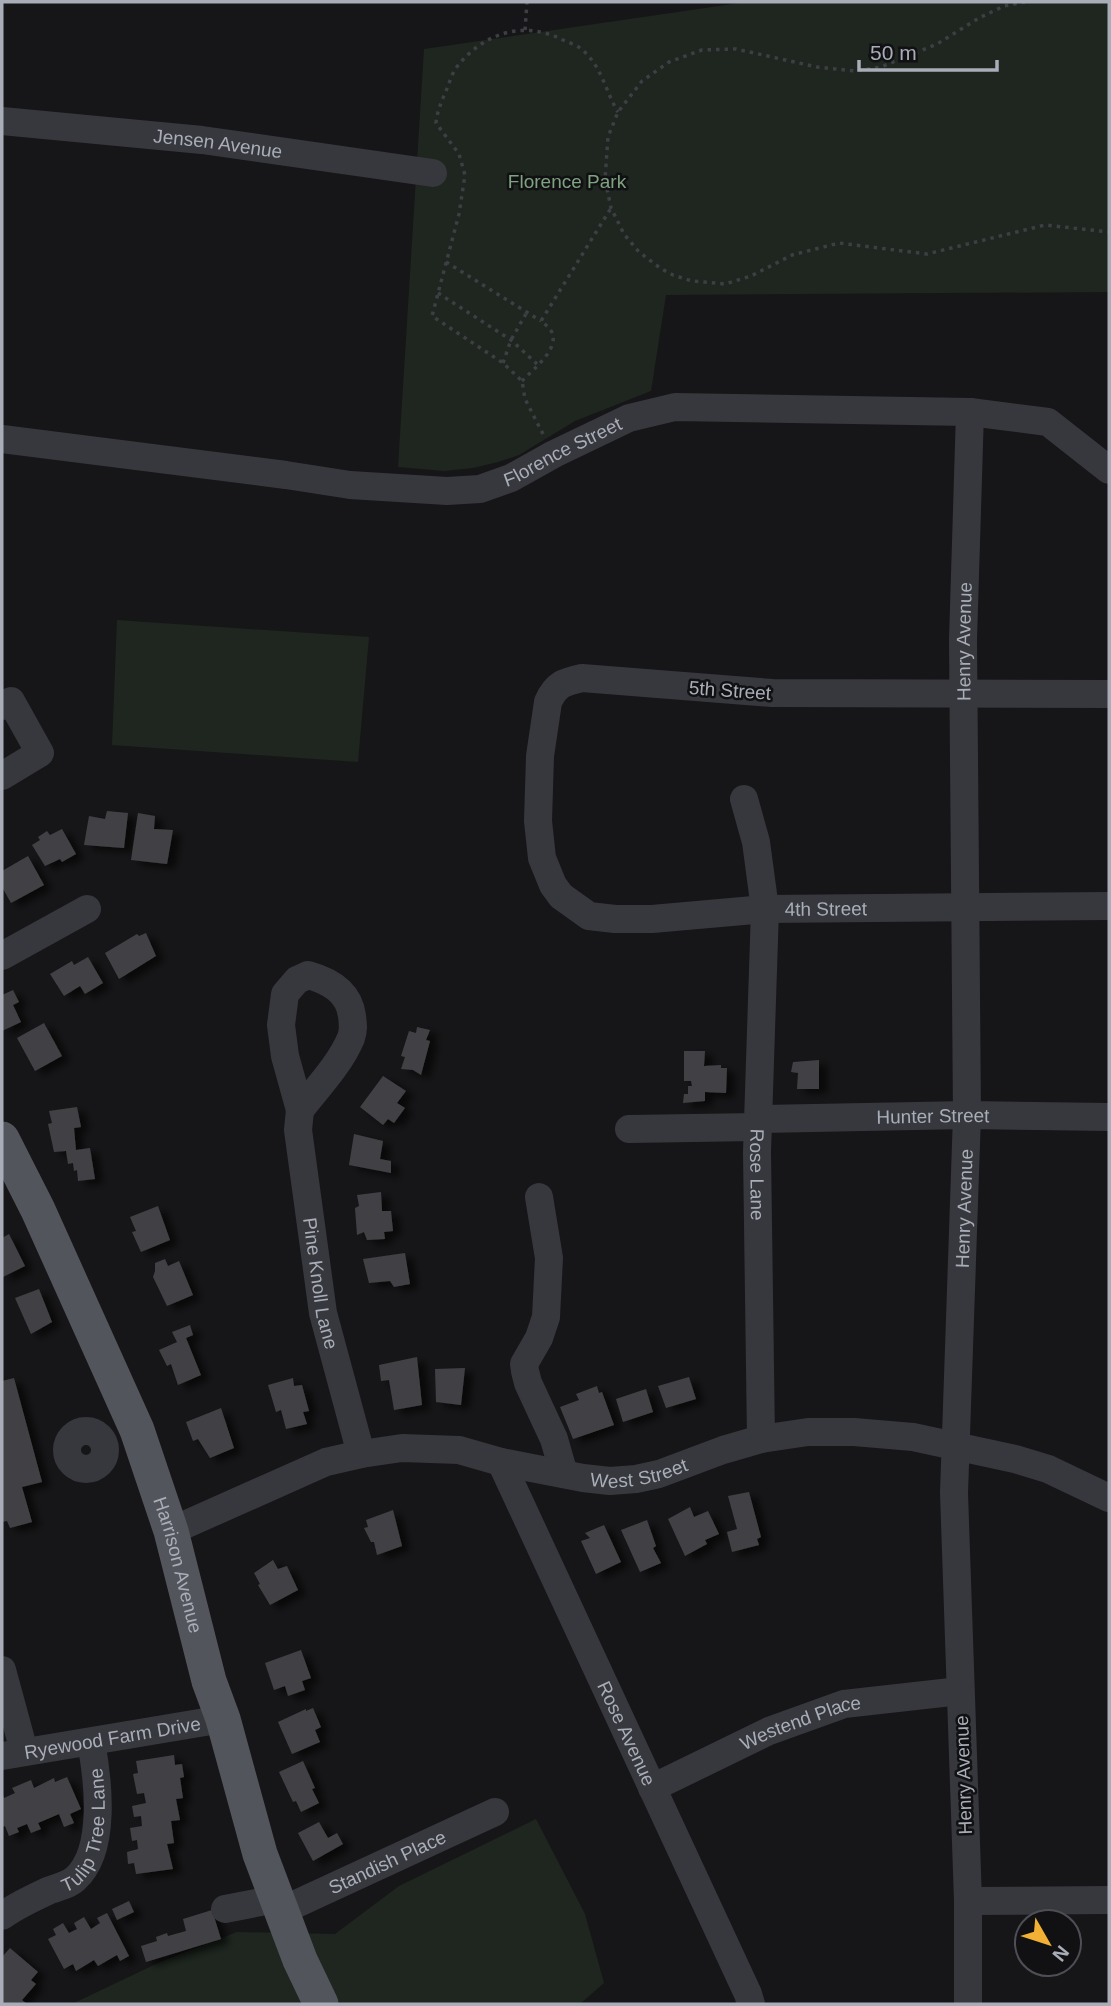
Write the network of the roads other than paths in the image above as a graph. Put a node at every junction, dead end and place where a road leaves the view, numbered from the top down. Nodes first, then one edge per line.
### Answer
1 (2, 121) edge
2 (433, 173) dead end
3 (970, 412) junction
4 (2, 439) edge
5 (1109, 470) edge
6 (964, 693) junction
7 (1109, 694) edge
8 (2, 706) edge
9 (2, 776) edge
10 (744, 799) dead end
11 (553, 885) joint
12 (966, 906) junction
13 (1109, 906) edge
14 (88, 909) dead end
15 (765, 909) junction
16 (2, 956) edge
17 (300, 1110) dead end
18 (967, 1115) junction
19 (1109, 1117) edge
20 (758, 1123) junction
21 (629, 1129) dead end
22 (2, 1139) edge
23 (539, 1197) dead end
24 (138, 1435) junction
25 (761, 1439) junction
26 (105, 1445) dead end
27 (956, 1446) junction
28 (360, 1454) junction
29 (502, 1462) junction
30 (564, 1474) junction
31 (1109, 1498) edge
32 (170, 1531) junction
33 (2, 1670) edge
34 (960, 1691) junction
35 (223, 1719) junction
36 (91, 1742) junction
37 (13, 1754) edge
38 (652, 1787) junction
39 (495, 1812) dead end
40 (1109, 1900) edge
41 (968, 1901) junction
42 (279, 1905) junction
43 (225, 1909) dead end
44 (2, 1916) edge
45 (321, 2004) edge
46 (751, 2004) edge
47 (968, 2004) edge

1 - 2 street, Jensen Avenue
3 - 4 street, Florence Street
3 - 5 street, Florence Street
3 - 6 street, Henry Avenue
6 - 7 street, 5th Street
6 - 11 street, 5th Street
6 - 12 street, Henry Avenue
8 - 9 street
10 - 15 street, Rose Lane
11 - 15 street, 4th Street
12 - 13 street, 4th Street
12 - 15 street, 4th Street
12 - 18 street, Henry Avenue
14 - 16 street
15 - 20 street, Rose Lane
17 - 28 street, Pine Knoll Lane
18 - 19 street, Hunter Street
18 - 20 street, Hunter Street
18 - 27 street, Henry Avenue
20 - 21 street, Hunter Street
20 - 25 street, Rose Lane
22 - 24 main road, Harrison Avenue
23 - 30 street
24 - 26 street
24 - 32 main road, Harrison Avenue
25 - 27 street, West Street
25 - 30 street, West Street
27 - 31 street, West Street
27 - 34 street, Henry Avenue
28 - 29 street, West Street
28 - 32 street, West Street
29 - 30 street, West Street
29 - 38 street, Rose Avenue
32 - 35 main road, Harrison Avenue
33 - 37 street
34 - 38 street, Westend Place
34 - 41 street, Henry Avenue
35 - 36 street, Ryewood Farm Drive
35 - 42 main road, Harrison Avenue
36 - 37 street, Ryewood Farm Drive
36 - 44 street, Tulip Tree Lane
38 - 46 street, Rose Avenue
39 - 42 street, Standish Place
40 - 41 street
41 - 47 street, Henry Avenue
42 - 43 street, Standish Place
42 - 45 main road, Harrison Avenue

